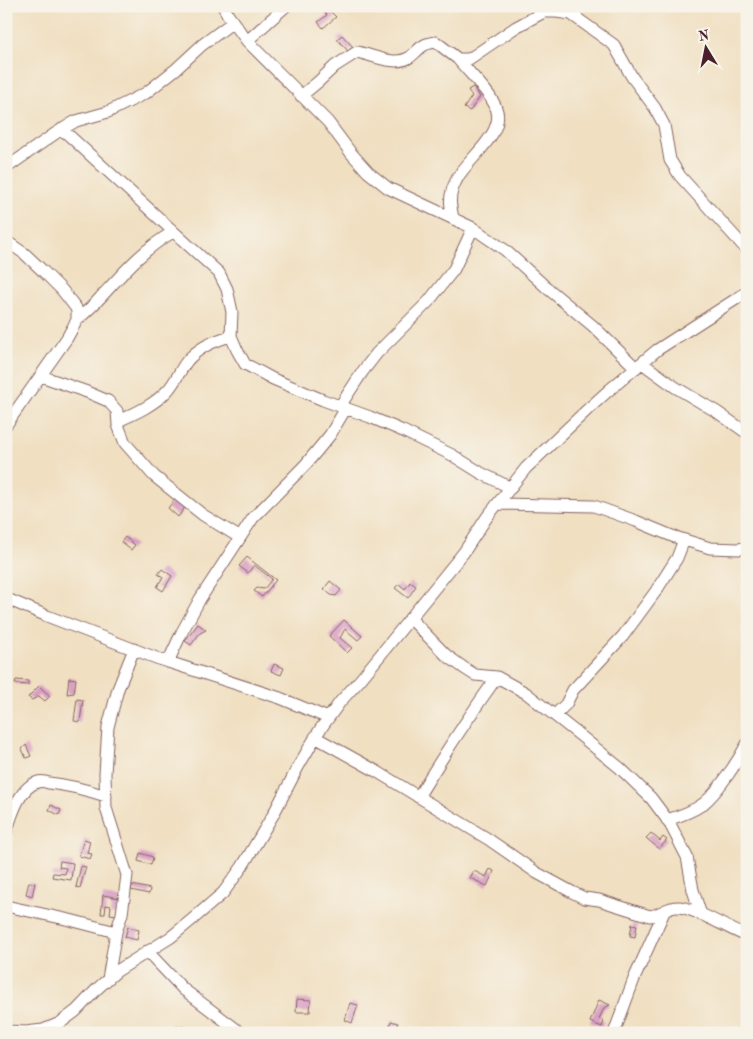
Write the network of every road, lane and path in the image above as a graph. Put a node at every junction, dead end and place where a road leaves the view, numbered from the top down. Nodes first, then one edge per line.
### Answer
1 (223, 6) edge
2 (286, 6) edge
3 (233, 22) junction
4 (247, 41) junction
5 (458, 59) junction
6 (301, 96) junction
7 (62, 129) junction
8 (6, 168) edge
9 (453, 218) junction
10 (473, 228) junction
11 (173, 232) junction
12 (6, 241) edge
13 (747, 250) edge
14 (747, 292) edge
15 (77, 320) junction
16 (231, 336) junction
17 (639, 365) junction
18 (42, 376) junction
19 (343, 407) junction
20 (118, 421) junction
21 (6, 426) edge
22 (747, 433) edge
23 (510, 488) junction
24 (497, 504) junction
25 (239, 537) junction
26 (684, 540) junction
27 (747, 547) edge
28 (6, 600) edge
29 (410, 618) junction
30 (134, 650) junction
31 (168, 662) junction
32 (497, 677) junction
33 (555, 716) junction
34 (328, 718) junction
35 (315, 737) junction
36 (747, 744) edge
37 (106, 796) junction
38 (418, 797) junction
39 (667, 820) junction
40 (6, 833) edge
41 (6, 906) edge
42 (664, 912) junction
43 (701, 914) junction
44 (116, 932) junction
45 (747, 936) edge
46 (147, 952) junction
47 (108, 979) junction
48 (52, 1030) edge
49 (6, 1032) edge
50 (241, 1033) edge
51 (614, 1033) edge

1 - 3 street
2 - 4 street
3 - 4 street
3 - 7 street
4 - 6 street
5 - 6 street
5 - 9 street
5 - 13 street
6 - 9 street
7 - 8 street
7 - 11 street
9 - 10 street
10 - 17 street
10 - 19 street
11 - 15 street
11 - 16 street
12 - 15 street
14 - 17 street
15 - 18 street
16 - 19 street
16 - 20 street
17 - 22 street
17 - 23 street
18 - 20 street
18 - 21 street
19 - 23 street
19 - 25 street
20 - 25 street
23 - 24 street
24 - 26 street
24 - 29 street
25 - 31 street
26 - 27 street
26 - 33 street
28 - 30 street
29 - 32 street
29 - 34 street
30 - 31 street
30 - 37 street
31 - 34 street
32 - 33 street
32 - 38 street
33 - 39 street
34 - 35 street
35 - 38 street
35 - 46 street
36 - 39 street
37 - 40 street
37 - 44 street
38 - 42 street
39 - 43 street
41 - 44 street
42 - 43 street
42 - 51 street
43 - 45 street
44 - 47 street
46 - 47 street
46 - 50 street
47 - 48 street
48 - 49 street

